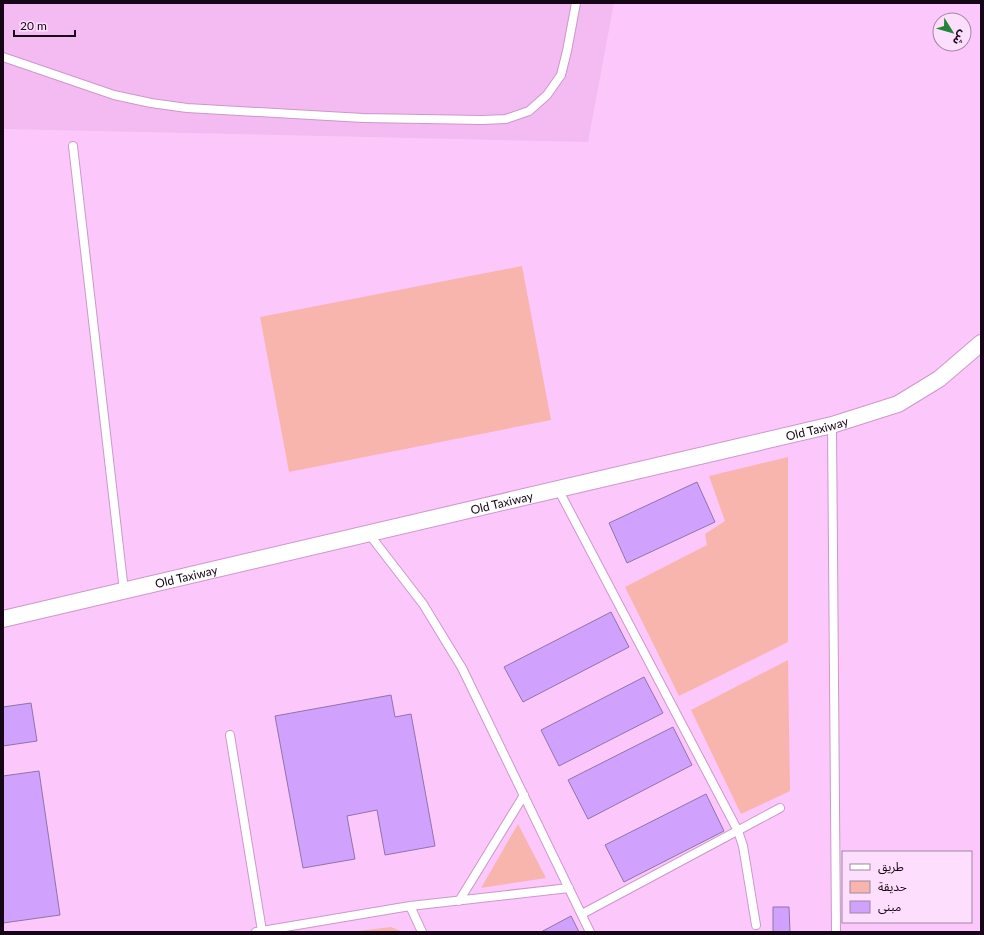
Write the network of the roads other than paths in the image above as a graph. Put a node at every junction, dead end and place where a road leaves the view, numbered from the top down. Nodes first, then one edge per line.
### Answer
1 (576, 3) edge
2 (3, 57) edge
3 (73, 146) dead end
4 (981, 343) edge
5 (832, 425) junction
6 (558, 489) junction
7 (369, 534) junction
8 (124, 591) junction
9 (3, 619) edge
10 (230, 735) dead end
11 (524, 796) junction
12 (780, 808) dead end
13 (738, 831) junction
14 (569, 888) junction
15 (459, 901) junction
16 (410, 906) junction
17 (582, 914) junction
18 (756, 925) dead end
19 (259, 932) edge
20 (422, 932) edge
21 (590, 932) edge
22 (836, 932) edge

1 - 2 lane
3 - 8 lane
4 - 5 street, Old Taxiway
5 - 6 street, Old Taxiway
5 - 22 lane
6 - 7 street, Old Taxiway
6 - 13 lane
7 - 8 street, Old Taxiway
7 - 11 lane
8 - 9 street, Old Taxiway
10 - 19 lane
11 - 14 lane
11 - 15 lane
12 - 13 lane
13 - 17 lane
13 - 18 lane
14 - 15 lane
14 - 17 lane
15 - 16 lane
16 - 19 lane
16 - 20 lane
17 - 21 lane

